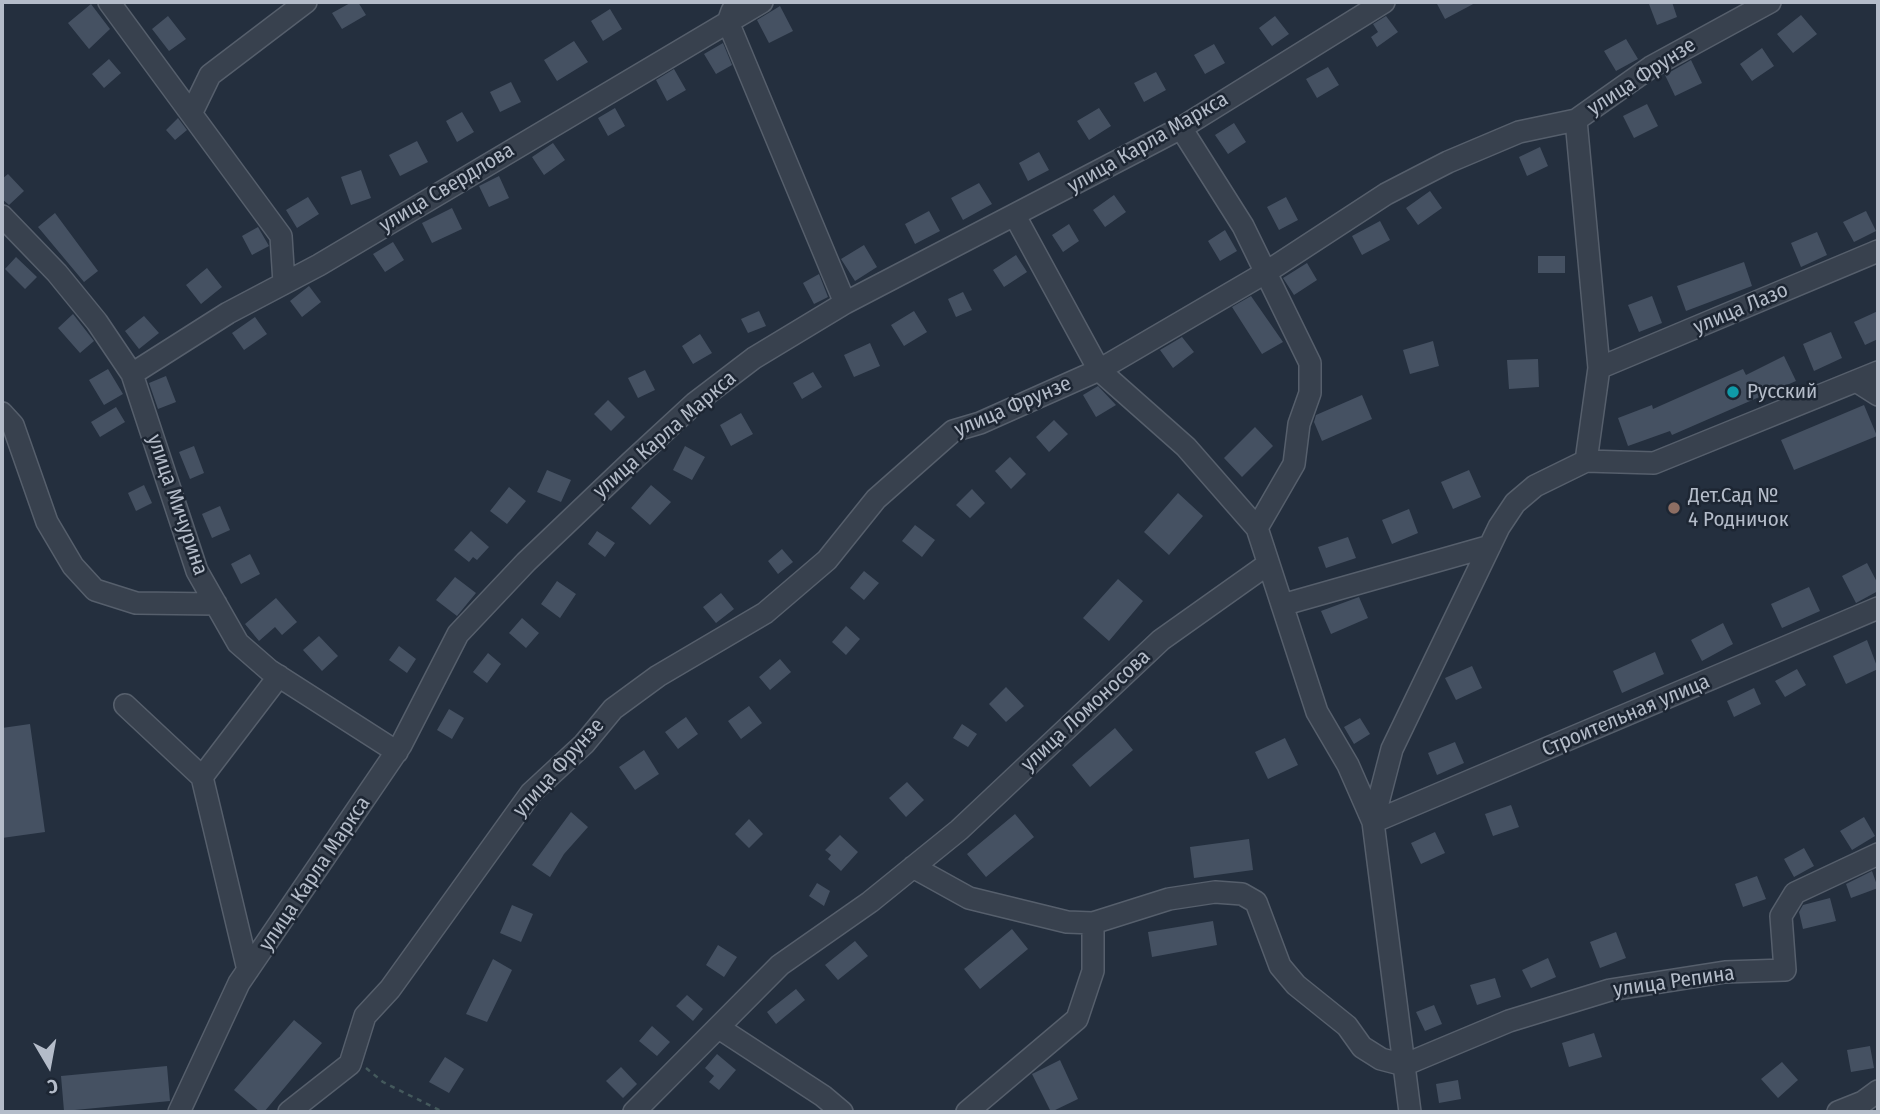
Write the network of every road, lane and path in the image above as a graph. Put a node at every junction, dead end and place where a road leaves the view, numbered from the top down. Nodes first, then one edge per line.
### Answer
1 (109, 2) edge
2 (306, 2) edge
3 (762, 2) edge
4 (1384, 2) edge
5 (1770, 2) edge
6 (731, 12) edge
7 (192, 112) junction
8 (1576, 120) junction
9 (1181, 128) junction
10 (2, 216) edge
11 (1015, 216) junction
12 (1878, 251) edge
13 (1265, 273) junction
14 (284, 283) junction
15 (845, 303) junction
16 (1602, 368) junction
17 (1099, 370) junction
18 (1878, 372) edge
19 (132, 374) junction
20 (1856, 381) junction
21 (1878, 395) edge
22 (2, 413) edge
23 (1586, 461) junction
24 (1257, 528) junction
25 (1490, 546) junction
26 (1268, 564) junction
27 (216, 604) junction
28 (1282, 605) junction
29 (1878, 608) edge
30 (279, 676) junction
31 (125, 705) dead end
32 (397, 752) junction
33 (202, 777) junction
34 (1373, 822) junction
35 (1878, 853) edge
36 (913, 867) junction
37 (1093, 923) junction
38 (248, 970) junction
39 (719, 1028) junction
40 (355, 1047) junction
41 (1404, 1065) junction
42 (1867, 1102) edge
43 (179, 1112) edge
44 (289, 1112) edge
45 (443, 1112) edge
46 (634, 1112) edge
47 (842, 1112) edge
48 (967, 1112) edge
49 (1410, 1112) edge
50 (1838, 1112) edge

1 - 7 street
2 - 7 street
3 - 6 street, улица Свердлова
4 - 9 street, улица Карла Маркса
5 - 8 street, улица Фрунзе
6 - 14 street, улица Свердлова
6 - 15 street
7 - 14 street
8 - 13 street, улица Фрунзе
8 - 16 street
9 - 11 street, улица Карла Маркса
9 - 13 street
10 - 19 street, улица Мичурина
11 - 15 street, улица Карла Маркса
11 - 17 street
12 - 16 street, улица Лазо
13 - 17 street, улица Фрунзе
13 - 24 street
14 - 19 street, улица Свердлова
15 - 32 street, улица Карла Маркса
16 - 23 street
17 - 24 street
17 - 40 street, улица Фрунзе
18 - 20 street
19 - 27 street, улица Мичурина
20 - 21 street
20 - 23 street
22 - 27 street
23 - 25 street
24 - 26 street
25 - 28 street
25 - 34 street
26 - 28 street
26 - 36 street, улица Ломоносова
27 - 30 street, улица Мичурина
28 - 34 street
29 - 34 street, Строительная улица
30 - 32 street, улица Мичурина
30 - 33 street
31 - 33 street
32 - 38 street, улица Карла Маркса
33 - 38 street
34 - 41 street
35 - 41 street, улица Репина
36 - 37 street
36 - 39 street, улица Ломоносова
37 - 41 street
37 - 48 street
38 - 43 street, улица Карла Маркса
39 - 46 street, улица Ломоносова
39 - 47 street
40 - 44 street, улица Фрунзе
40 - 45 path
41 - 49 street
42 - 50 street

